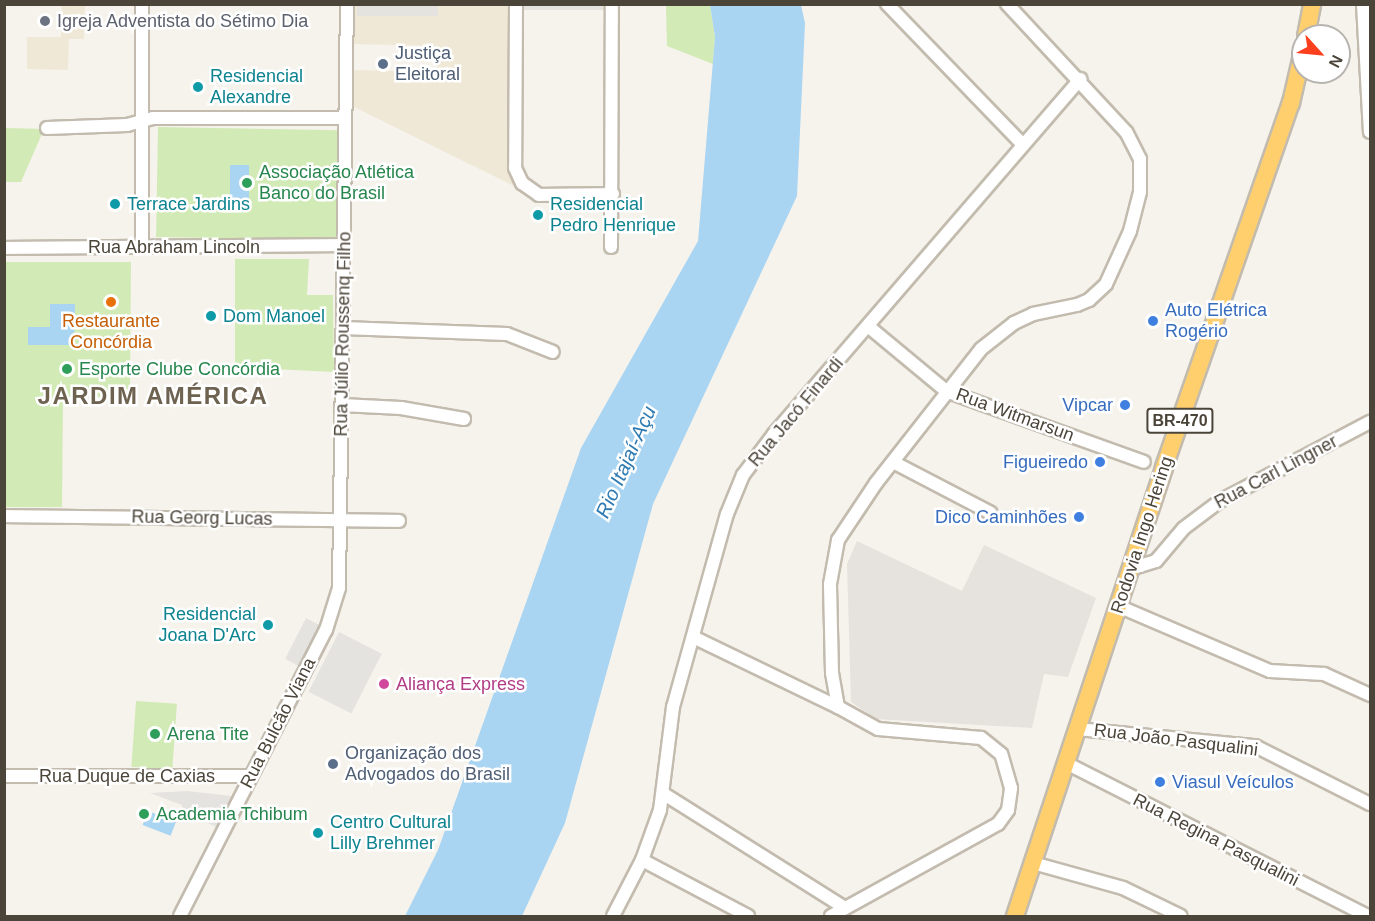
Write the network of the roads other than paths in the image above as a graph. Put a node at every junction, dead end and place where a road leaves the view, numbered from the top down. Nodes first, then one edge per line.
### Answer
1 (142, 4) edge
2 (347, 4) edge
3 (516, 4) edge
4 (612, 4) edge
5 (887, 4) edge
6 (1007, 4) edge
7 (1312, 4) edge
8 (1363, 4) edge
9 (1308, 24) edge
10 (1080, 79) junction
11 (1295, 84) edge
12 (345, 118) junction
13 (142, 122) junction
14 (47, 128) dead end
15 (1371, 132) edge
16 (1022, 144) junction
17 (613, 194) junction
18 (344, 245) junction
19 (141, 247) junction
20 (611, 247) dead end
21 (4, 248) edge
22 (868, 327) junction
23 (343, 328) junction
24 (553, 352) dead end
25 (946, 391) junction
26 (342, 405) junction
27 (464, 419) dead end
28 (1371, 422) edge
29 (893, 462) junction
30 (1144, 462) dead end
31 (991, 513) dead end
32 (4, 516) edge
33 (341, 519) junction
34 (399, 521) dead end
35 (1130, 569) junction
36 (1118, 606) junction
37 (693, 637) junction
38 (1371, 695) edge
39 (838, 707) junction
40 (1077, 729) junction
41 (1066, 763) junction
42 (4, 776) edge
43 (250, 776) junction
44 (664, 795) junction
45 (1371, 804) edge
46 (642, 860) junction
47 (1033, 863) junction
48 (845, 908) junction
49 (180, 916) edge
50 (613, 916) edge
51 (748, 916) edge
52 (831, 916) edge
53 (1016, 916) edge
54 (1181, 916) edge
55 (1367, 916) edge

1 - 13 street
2 - 12 street, Rua Júlio Roussenq Filho
3 - 17 street
4 - 17 street
5 - 16 street
6 - 10 street
7 - 9 highway
8 - 15 street
10 - 16 street, Rua Jacó Finardi
10 - 25 street
11 - 35 highway, Rodovia Ingo Hering / BR-470
12 - 13 street
12 - 18 street, Rua Júlio Roussenq Filho
13 - 14 street
13 - 19 street
16 - 22 street, Rua Jacó Finardi
17 - 20 street
18 - 19 street, Rua Abraham Lincoln
18 - 23 street, Rua Júlio Roussenq Filho
19 - 21 street, Rua Abraham Lincoln
22 - 25 street, Rua Witmarsun
22 - 37 street, Rua Jacó Finardi
23 - 24 street
23 - 26 street, Rua Júlio Roussenq Filho
25 - 29 street
25 - 30 street, Rua Witmarsun
26 - 27 street
26 - 33 street, Rua Júlio Roussenq Filho
28 - 35 street, Rua Carl Lingner
29 - 31 street
29 - 39 street
32 - 33 street, Rua Georg Lucas
33 - 34 street, Rua Georg Lucas
33 - 43 street, Rua Bulcão Viana
35 - 36 highway, Rodovia Ingo Hering / BR-470
36 - 38 street
36 - 40 highway, Rodovia Ingo Hering / BR-470
37 - 39 street
37 - 44 street, Rua Jacó Finardi
39 - 48 street
40 - 41 highway, Rodovia Ingo Hering / BR-470
40 - 45 street, Rua João Pasqualini
41 - 47 highway, Rodovia Ingo Hering / BR-470
41 - 55 street, Rua Regina Pasqualini
42 - 43 street, Rua Duque de Caxias
43 - 49 street, Rua Bulcão Viana
44 - 46 street, Rua Jacó Finardi
44 - 48 street
46 - 50 street, Rua Jacó Finardi
46 - 51 street
47 - 53 highway, Rodovia Ingo Hering / BR-470
47 - 54 street
48 - 52 street

